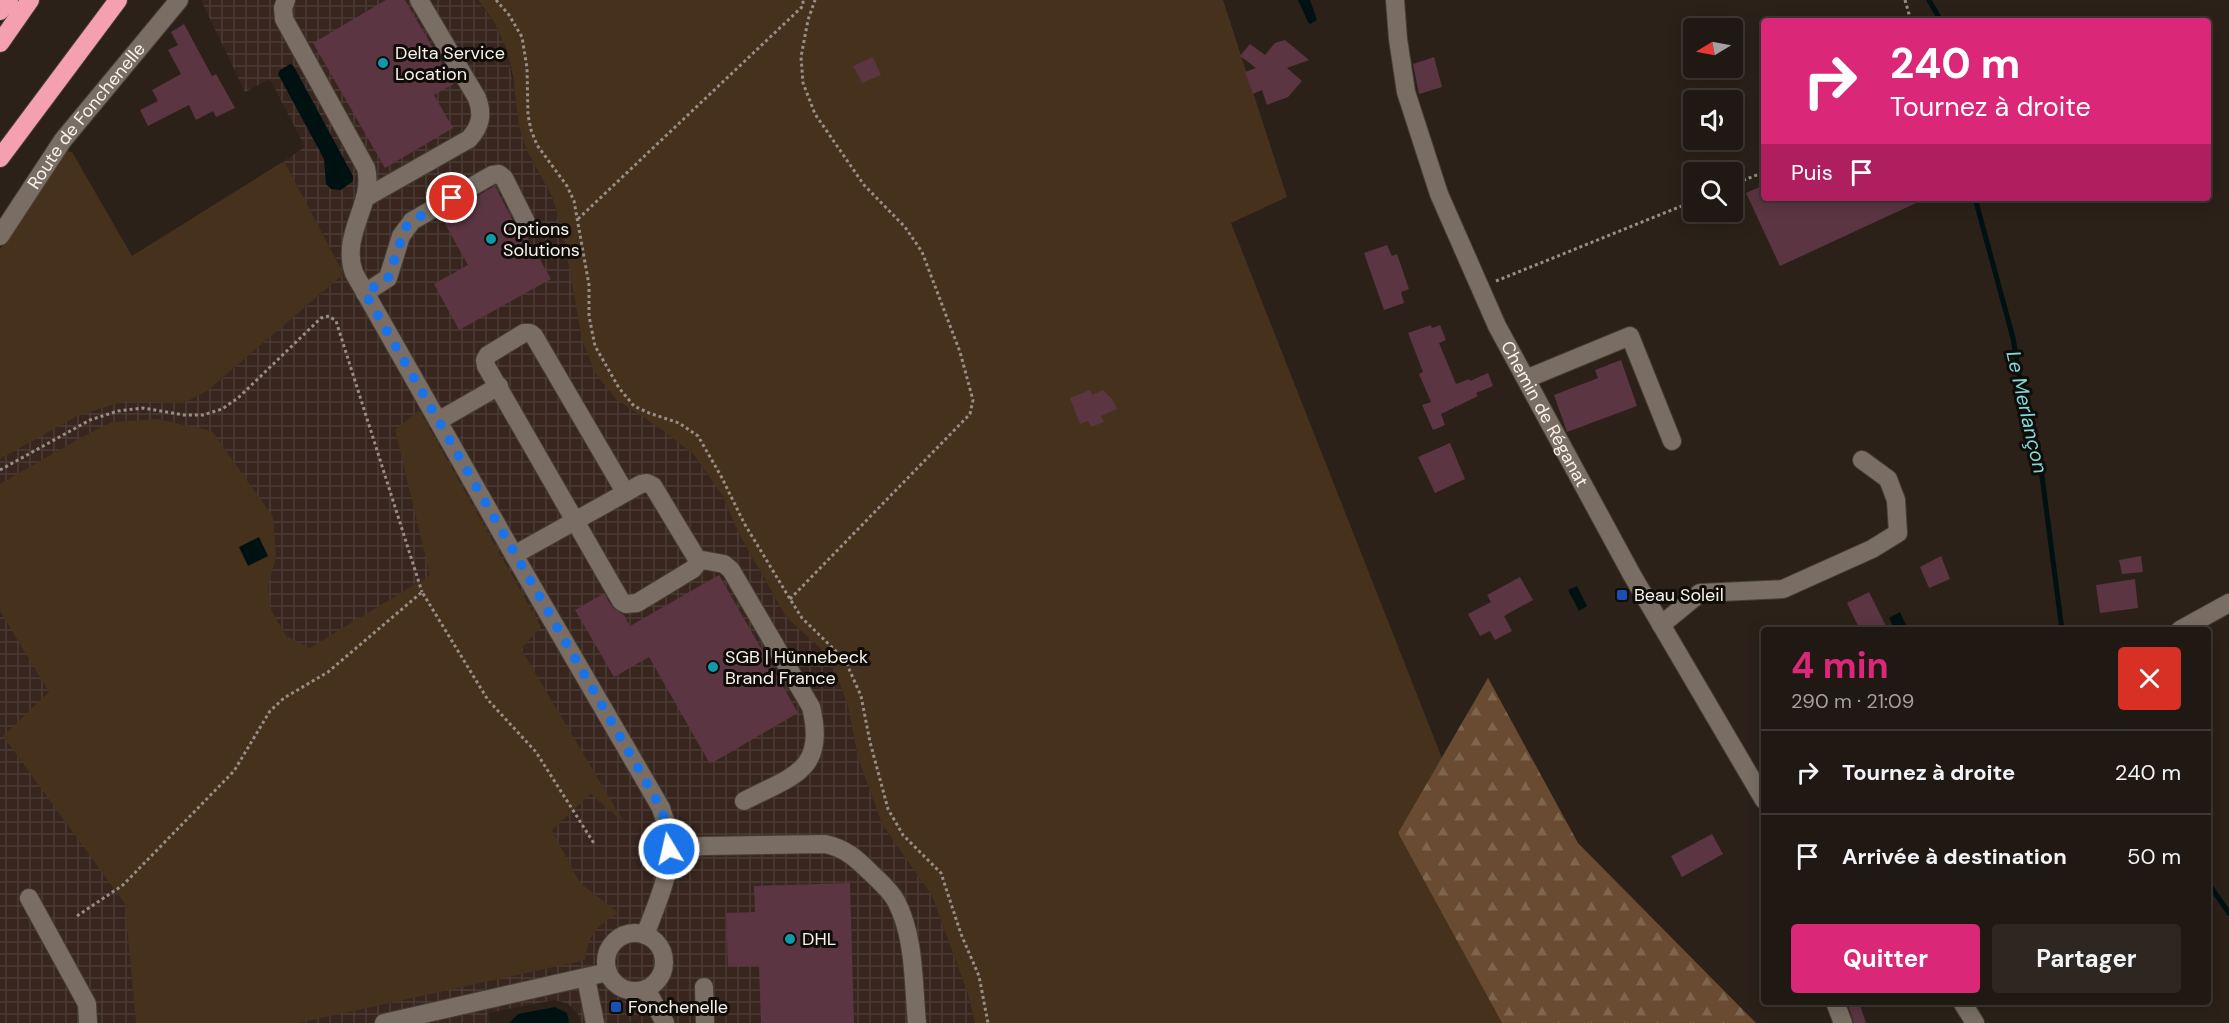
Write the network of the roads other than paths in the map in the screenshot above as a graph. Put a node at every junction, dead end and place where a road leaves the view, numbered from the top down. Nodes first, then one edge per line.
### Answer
1 (9, 0) edge
2 (30, 0) edge
3 (118, 0) edge
4 (179, 0) edge
5 (286, 0) edge
6 (419, 0) edge
7 (1395, 0) edge
8 (0, 11) edge
9 (0, 43) edge
10 (0, 158) edge
11 (363, 202) junction
12 (526, 222) dead end
13 (0, 236) edge
14 (365, 293) junction
15 (1526, 379) junction
16 (499, 386) junction
17 (438, 421) junction
18 (1672, 441) dead end
19 (1862, 460) dead end
20 (626, 492) junction
21 (575, 520) junction
22 (514, 555) junction
23 (697, 559) junction
24 (2229, 603) edge
25 (1661, 625) junction
26 (2185, 627) edge
27 (1761, 795) edge
28 (744, 801) dead end
29 (669, 849) junction
30 (28, 898) dead end
31 (645, 935) junction
32 (608, 972) junction
33 (586, 978) junction
34 (704, 987) dead end
35 (646, 989) junction
36 (1836, 1005) edge
37 (1964, 1005) edge
38 (88, 1023) edge
39 (384, 1023) edge
40 (595, 1023) edge
41 (665, 1023) edge
42 (705, 1023) edge
43 (917, 1023) edge
44 (1843, 1023) edge
45 (1975, 1023) edge

1 - 8 highway
2 - 9 highway
3 - 10 highway
4 - 13 street, Route de Fonchenelle
5 - 11 street
6 - 11 street
7 - 15 street, Chemin de Réganat
11 - 14 street
12 - 14 street
14 - 17 street
15 - 18 street
15 - 25 street, Chemin de Réganat
16 - 17 street
16 - 20 street
16 - 21 street
17 - 22 street
19 - 25 street
20 - 21 street
20 - 23 street
21 - 22 street
21 - 23 street
22 - 29 street
23 - 28 street
24 - 26 street
25 - 27 street, Chemin de Réganat
29 - 31 street
29 - 43 street
30 - 38 street
31 - 32 street
31 - 35 street
32 - 33 street
32 - 35 street
33 - 39 street
33 - 40 street
34 - 42 street
35 - 41 street
36 - 44 street
37 - 45 street

